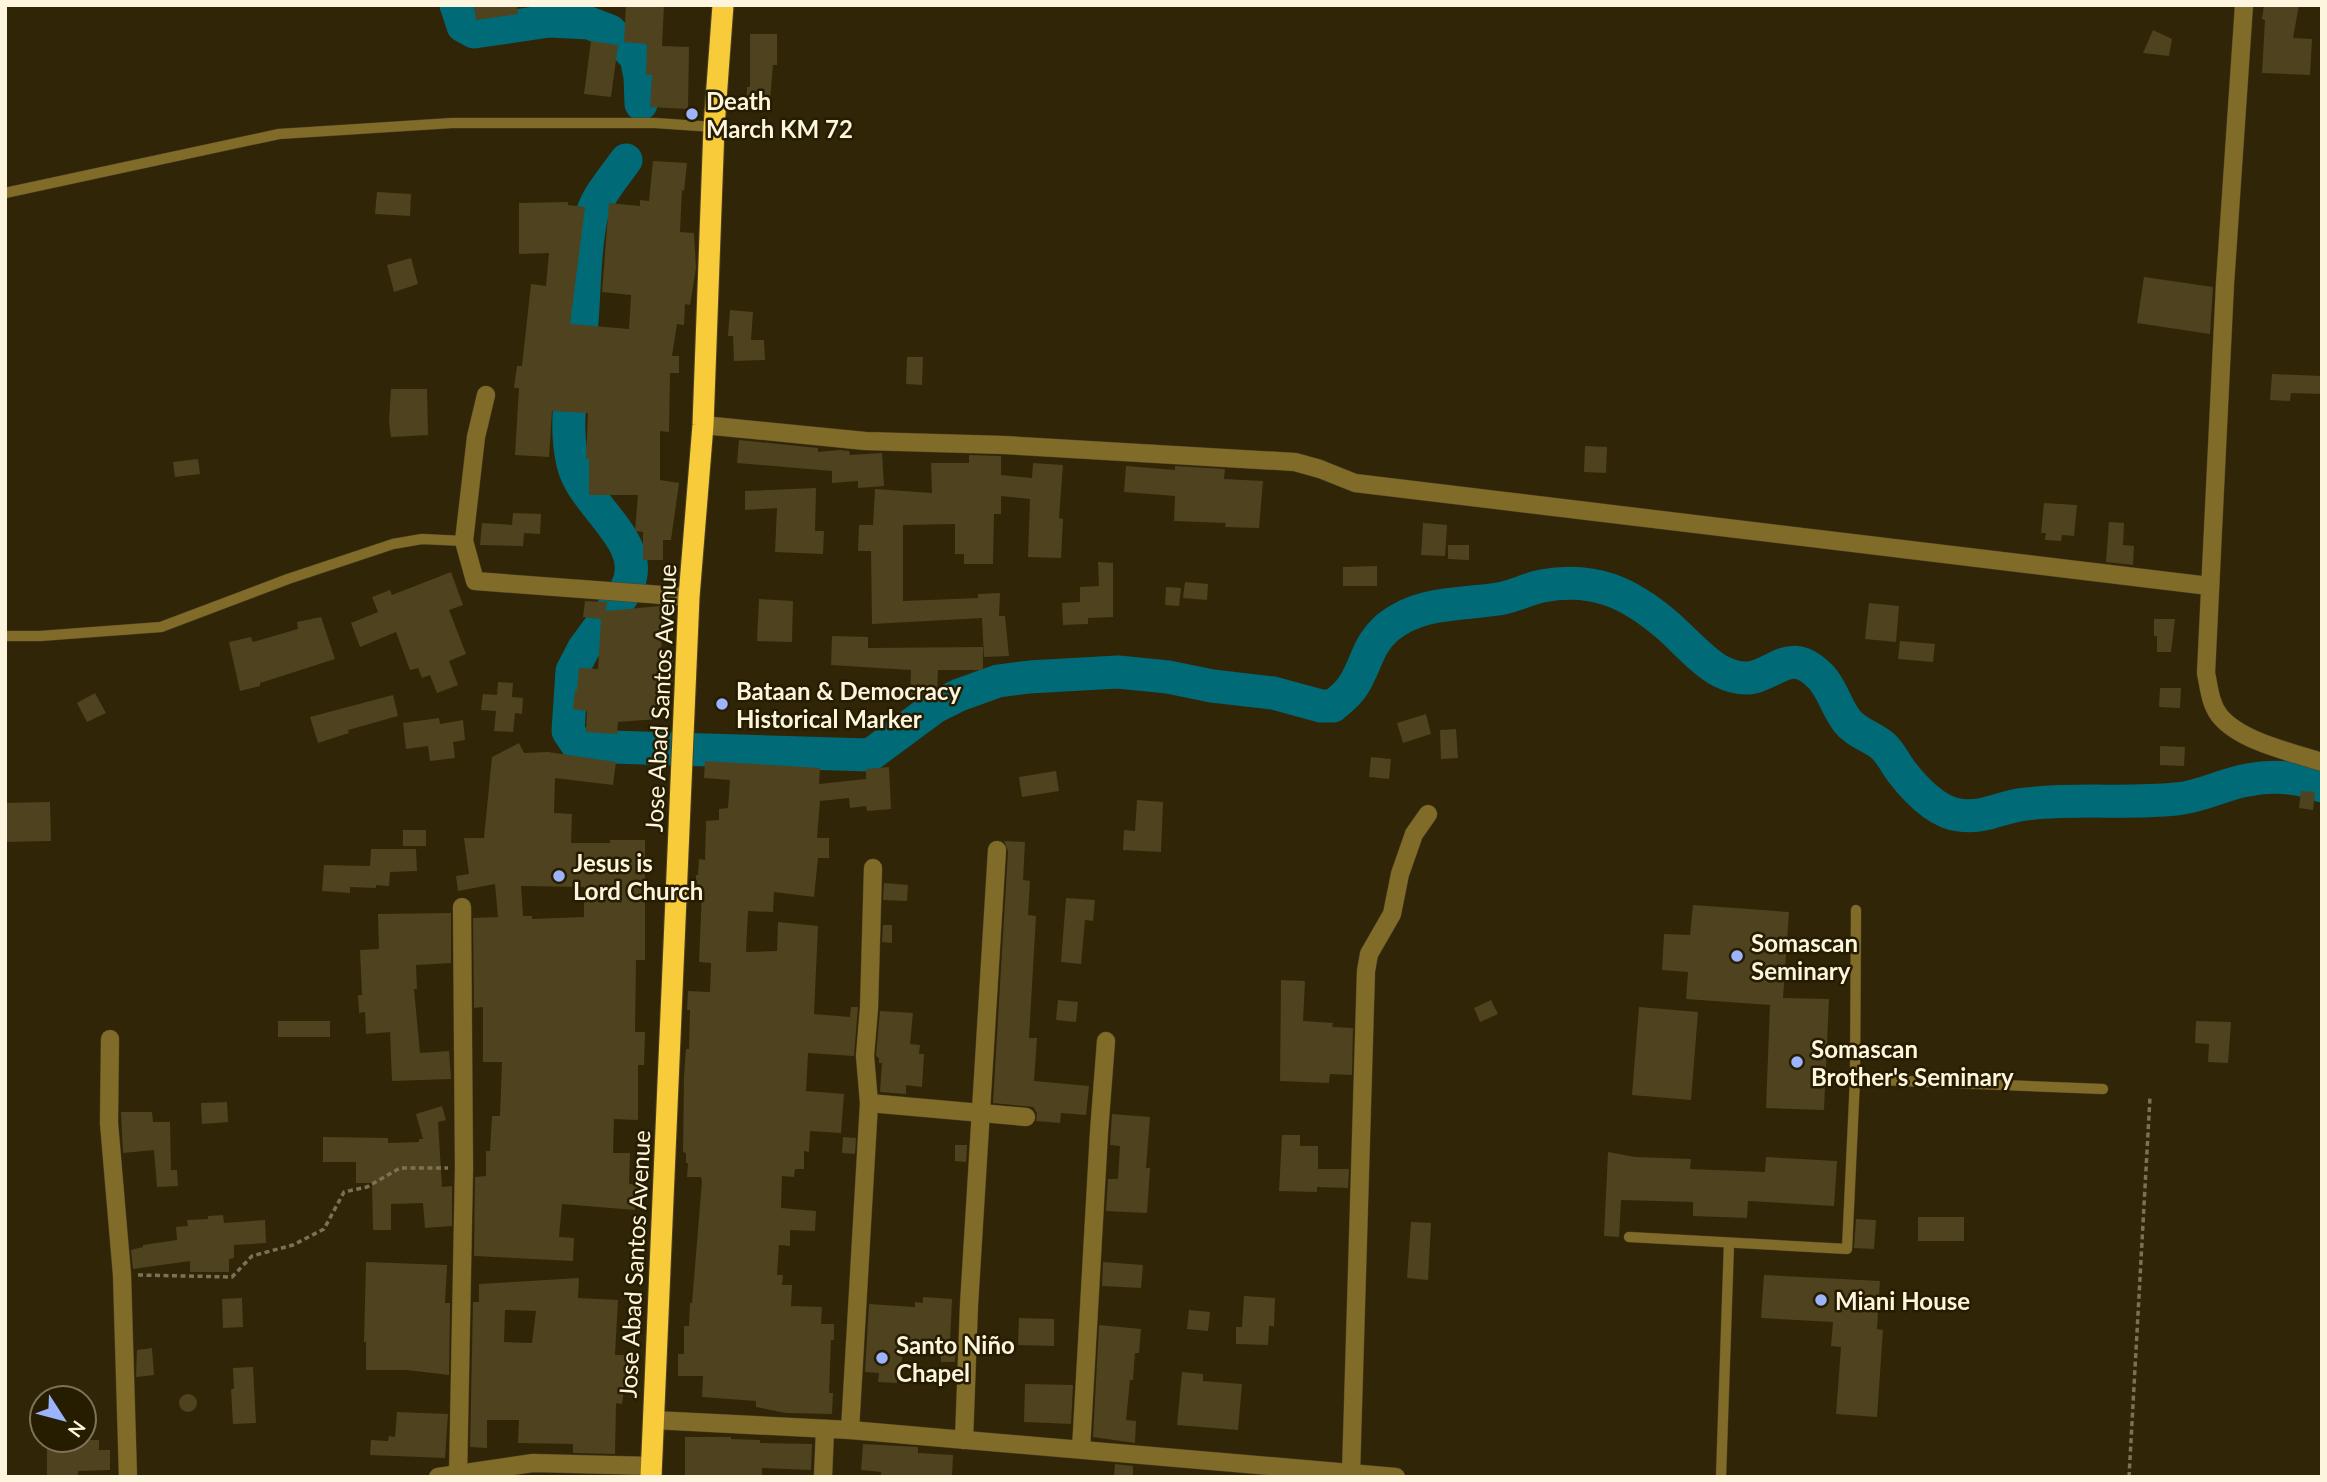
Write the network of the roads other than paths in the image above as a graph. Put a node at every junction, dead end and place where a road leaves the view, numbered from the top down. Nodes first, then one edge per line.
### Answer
1 (723, 5) edge
2 (2244, 5) edge
3 (714, 127) junction
4 (5, 193) edge
5 (486, 395) dead end
6 (703, 425) junction
7 (464, 541) junction
8 (2209, 586) junction
9 (689, 597) junction
10 (5, 636) edge
11 (2322, 762) edge
12 (1428, 814) dead end
13 (997, 850) dead end
14 (873, 868) dead end
15 (461, 907) dead end
16 (1856, 911) dead end
17 (110, 1039) dead end
18 (1106, 1041) dead end
19 (1855, 1079) junction
20 (2103, 1089) dead end
21 (869, 1102) junction
22 (981, 1112) junction
23 (1026, 1117) dead end
24 (1629, 1237) dead end
25 (1729, 1242) junction
26 (653, 1420) junction
27 (825, 1430) junction
28 (850, 1430) junction
29 (964, 1440) junction
30 (1081, 1449) junction
31 (652, 1471) edge
32 (1273, 1472) edge
33 (1351, 1473) junction
34 (458, 1475) edge
35 (128, 1477) edge
36 (438, 1477) edge
37 (823, 1477) edge
38 (1396, 1477) edge
39 (1721, 1477) edge

1 - 3 highway, Jose Abad Santos Avenue
2 - 8 street
3 - 4 lane
3 - 6 highway, Jose Abad Santos Avenue
5 - 7 street
6 - 8 street
6 - 9 highway, Jose Abad Santos Avenue
7 - 9 street
7 - 10 lane
8 - 11 street
9 - 26 highway, Jose Abad Santos Avenue
12 - 33 street
13 - 22 street
14 - 21 street
15 - 34 street
16 - 19 lane
17 - 35 street
18 - 30 street
19 - 20 lane
19 - 25 lane
21 - 22 street
21 - 28 street
22 - 23 street
22 - 29 street
24 - 25 lane
25 - 39 lane
26 - 27 street
26 - 31 highway, Jose Abad Santos Avenue
27 - 28 street
27 - 37 street
28 - 29 street
29 - 30 street
30 - 32 street
31 - 34 street
32 - 33 street
33 - 38 street
34 - 36 street

